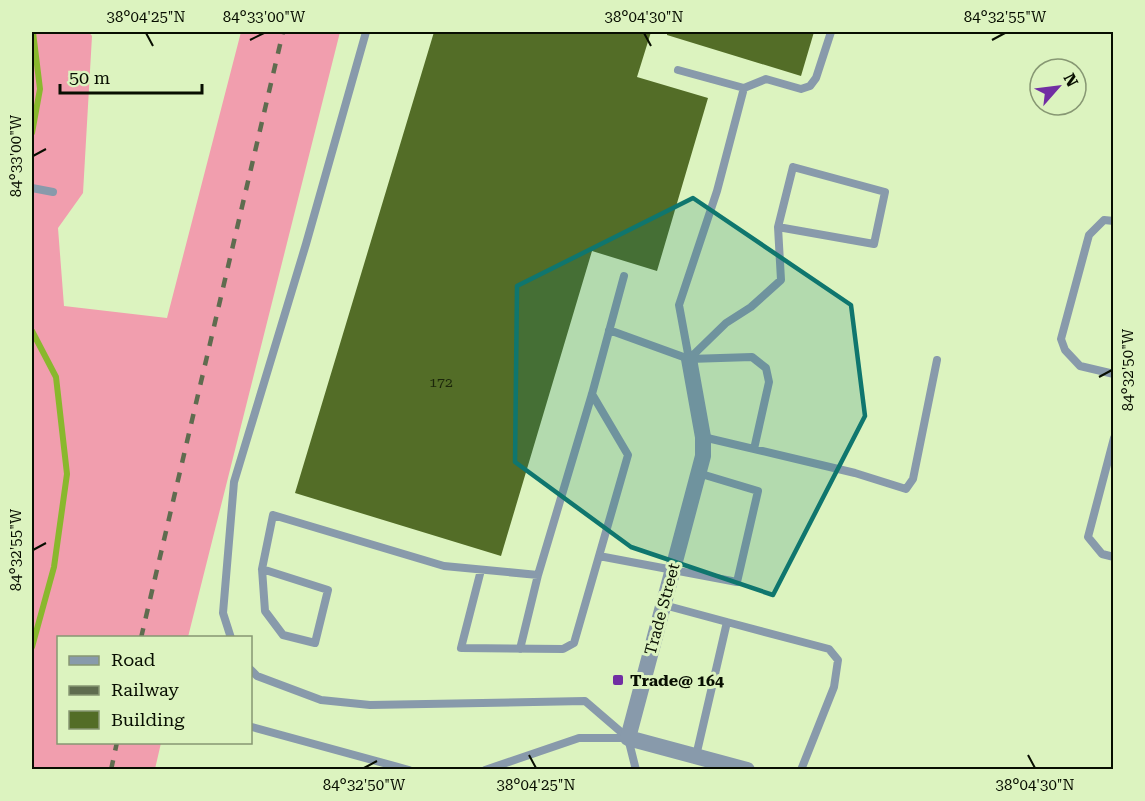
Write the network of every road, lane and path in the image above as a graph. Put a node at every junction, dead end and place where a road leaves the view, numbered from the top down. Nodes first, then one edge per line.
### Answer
1 (366, 32) edge
2 (831, 32) edge
3 (678, 70) dead end
4 (744, 88) junction
5 (32, 188) edge
6 (53, 192) dead end
7 (1113, 221) edge
8 (778, 227) junction
9 (624, 276) dead end
10 (609, 330) junction
11 (689, 359) junction
12 (937, 360) dead end
13 (1113, 374) edge
14 (592, 394) junction
15 (703, 437) junction
16 (1113, 438) edge
17 (754, 449) junction
18 (698, 474) junction
19 (599, 556) junction
20 (1113, 557) edge
21 (262, 569) junction
22 (481, 570) junction
23 (673, 570) junction
24 (537, 575) junction
25 (664, 605) junction
26 (727, 622) junction
27 (230, 636) edge
28 (520, 649) junction
29 (252, 671) edge
30 (252, 727) dead end
31 (628, 738) junction
32 (696, 756) junction
33 (409, 770) edge
34 (485, 770) edge
35 (636, 770) edge
36 (747, 770) edge
37 (801, 770) edge

1 - 27 lane
2 - 4 lane
3 - 4 lane
4 - 11 lane
5 - 6 lane
7 - 13 lane
8 - 8 lane
8 - 11 lane
9 - 10 lane
10 - 11 lane
10 - 14 lane
11 - 15 street, Trade Street
11 - 17 lane
12 - 17 lane
14 - 19 lane
14 - 24 lane
15 - 17 lane
15 - 18 street, Trade Street
16 - 20 lane
18 - 23 street, Trade Street
18 - 23 lane
19 - 23 lane
19 - 28 lane
21 - 21 lane
21 - 22 lane
22 - 24 lane
22 - 28 lane
23 - 25 street, Trade Street
24 - 28 lane
25 - 26 lane
25 - 31 street, Trade Street
26 - 32 lane
26 - 37 lane
29 - 31 lane
30 - 33 lane
31 - 32 street
31 - 34 lane
31 - 35 lane
32 - 36 street

